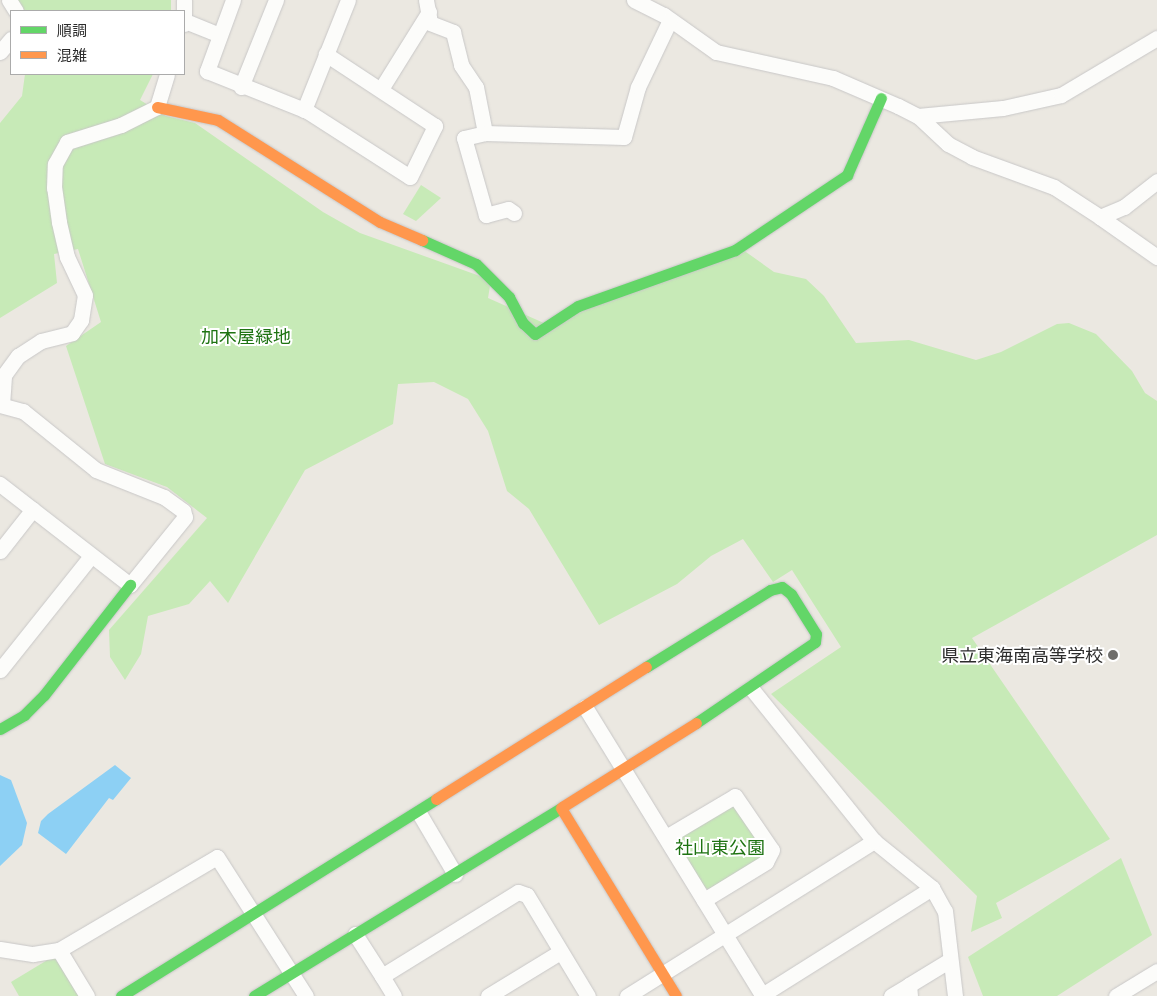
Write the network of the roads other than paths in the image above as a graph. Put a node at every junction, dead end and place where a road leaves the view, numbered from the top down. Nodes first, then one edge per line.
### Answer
1 (233, 0) edge
2 (276, 0) edge
3 (348, 0) edge
4 (634, 0) edge
5 (427, 6) edge
6 (670, 20) junction
7 (185, 23) edge
8 (219, 35) junction
9 (1157, 38) edge
10 (10, 40) edge
11 (0, 52) edge
12 (326, 54) junction
13 (167, 75) edge
14 (242, 87) junction
15 (381, 89) junction
16 (881, 98) junction
17 (157, 107) junction
18 (304, 110) junction
19 (918, 116) junction
20 (485, 133) junction
21 (1157, 181) edge
22 (514, 213) dead end
23 (1100, 217) junction
24 (1157, 257) edge
25 (1, 405) edge
26 (0, 484) edge
27 (33, 509) junction
28 (0, 551) edge
29 (91, 556) junction
30 (130, 585) junction
31 (0, 670) edge
32 (750, 688) junction
33 (585, 707) junction
34 (0, 729) edge
35 (623, 769) junction
36 (561, 808) junction
37 (419, 813) junction
38 (666, 837) junction
39 (874, 841) junction
40 (455, 874) junction
41 (932, 888) junction
42 (704, 900) junction
43 (254, 915) junction
44 (355, 934) junction
45 (726, 936) junction
46 (0, 950) edge
47 (59, 950) junction
48 (560, 952) junction
49 (950, 960) junction
50 (1157, 971) edge
51 (291, 973) junction
52 (663, 974) junction
53 (382, 976) junction
54 (910, 991) edge
55 (762, 995) edge
56 (87, 996) edge
57 (121, 996) edge
58 (254, 996) edge
59 (306, 996) edge
60 (394, 996) edge
61 (488, 996) edge
62 (588, 996) edge
63 (627, 996) edge
64 (676, 996) edge
65 (891, 996) edge
66 (955, 996) edge
67 (1116, 996) edge

1 - 8 street
2 - 14 street
3 - 12 street
4 - 6 street
5 - 15 street
5 - 20 street
6 - 16 street
6 - 20 street
7 - 8 street
8 - 14 street
9 - 19 street
10 - 11 street
12 - 15 street
12 - 18 street
13 - 17 street
14 - 18 street
15 - 18 street
16 - 17 street
16 - 19 street
17 - 25 street
19 - 23 street
20 - 22 street
21 - 23 street
23 - 24 street
25 - 30 street
26 - 27 street
27 - 28 street
27 - 29 street
29 - 30 street
29 - 31 street
30 - 34 street
32 - 33 street
32 - 35 street
32 - 39 street
33 - 35 street
33 - 37 street
35 - 36 street
35 - 38 street
36 - 40 street
36 - 52 street
37 - 40 street
37 - 43 street
38 - 42 street
38 - 42 street
39 - 41 street
39 - 45 street
40 - 44 street
41 - 49 street
41 - 55 street
42 - 45 street
43 - 47 street
43 - 51 street
43 - 57 street
44 - 51 street
44 - 53 street
45 - 52 street
45 - 55 street
46 - 47 street
47 - 56 street
48 - 53 street
48 - 61 street
48 - 62 street
49 - 54 street
49 - 66 street
50 - 67 street
51 - 58 street
51 - 59 street
52 - 63 street
52 - 64 street
53 - 60 street
54 - 65 street

